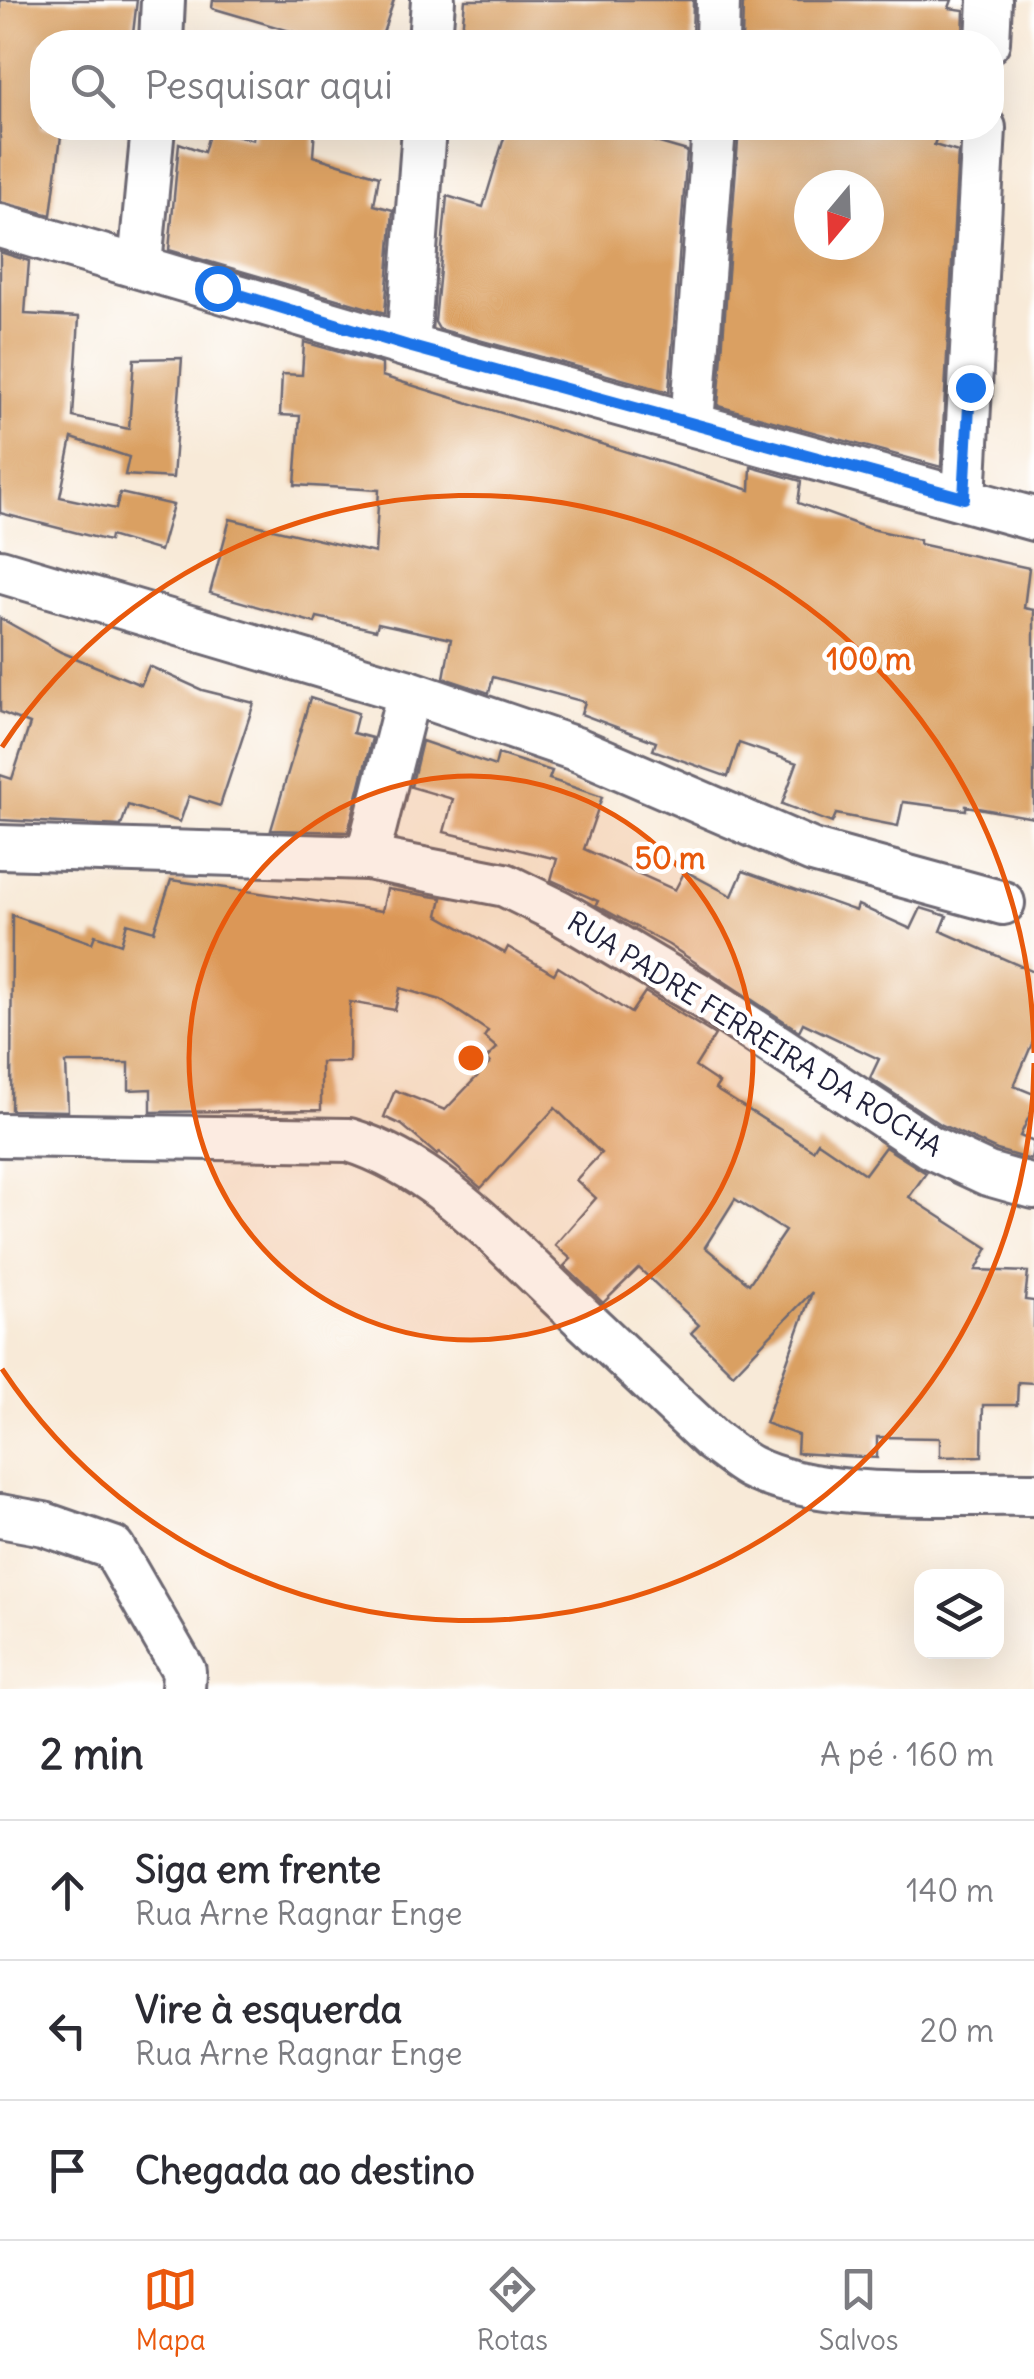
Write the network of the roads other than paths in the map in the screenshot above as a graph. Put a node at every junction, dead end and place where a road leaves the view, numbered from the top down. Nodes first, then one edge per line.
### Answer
1 (163, 0) edge
2 (433, 0) edge
3 (718, 0) edge
4 (990, 0) edge
5 (161, 30) edge
6 (431, 30) edge
7 (717, 30) edge
8 (989, 30) edge
9 (152, 140) edge
10 (423, 140) edge
11 (713, 140) edge
12 (983, 140) edge
13 (0, 226) edge
14 (140, 265) junction
15 (408, 346) junction
16 (692, 424) junction
17 (964, 498) junction
18 (1034, 520) edge
19 (0, 571) edge
20 (409, 692) junction
21 (0, 847) edge
22 (368, 858) junction
23 (1002, 904) dead end
24 (0, 1135) edge
25 (1034, 1187) edge
26 (1034, 1494) edge
27 (0, 1516) edge
28 (183, 1689) edge

1 - 5 street
2 - 6 street
3 - 7 street
4 - 8 street
9 - 14 street
10 - 15 street
11 - 16 street
12 - 17 street
13 - 14 street
14 - 15 street
15 - 16 street
16 - 17 street
17 - 18 street
19 - 20 street
20 - 22 street
20 - 23 street
21 - 22 street, RUA PADRE FERREIRA DA ROCHA
22 - 25 street, RUA PADRE FERREIRA DA ROCHA
24 - 26 street
27 - 28 street

